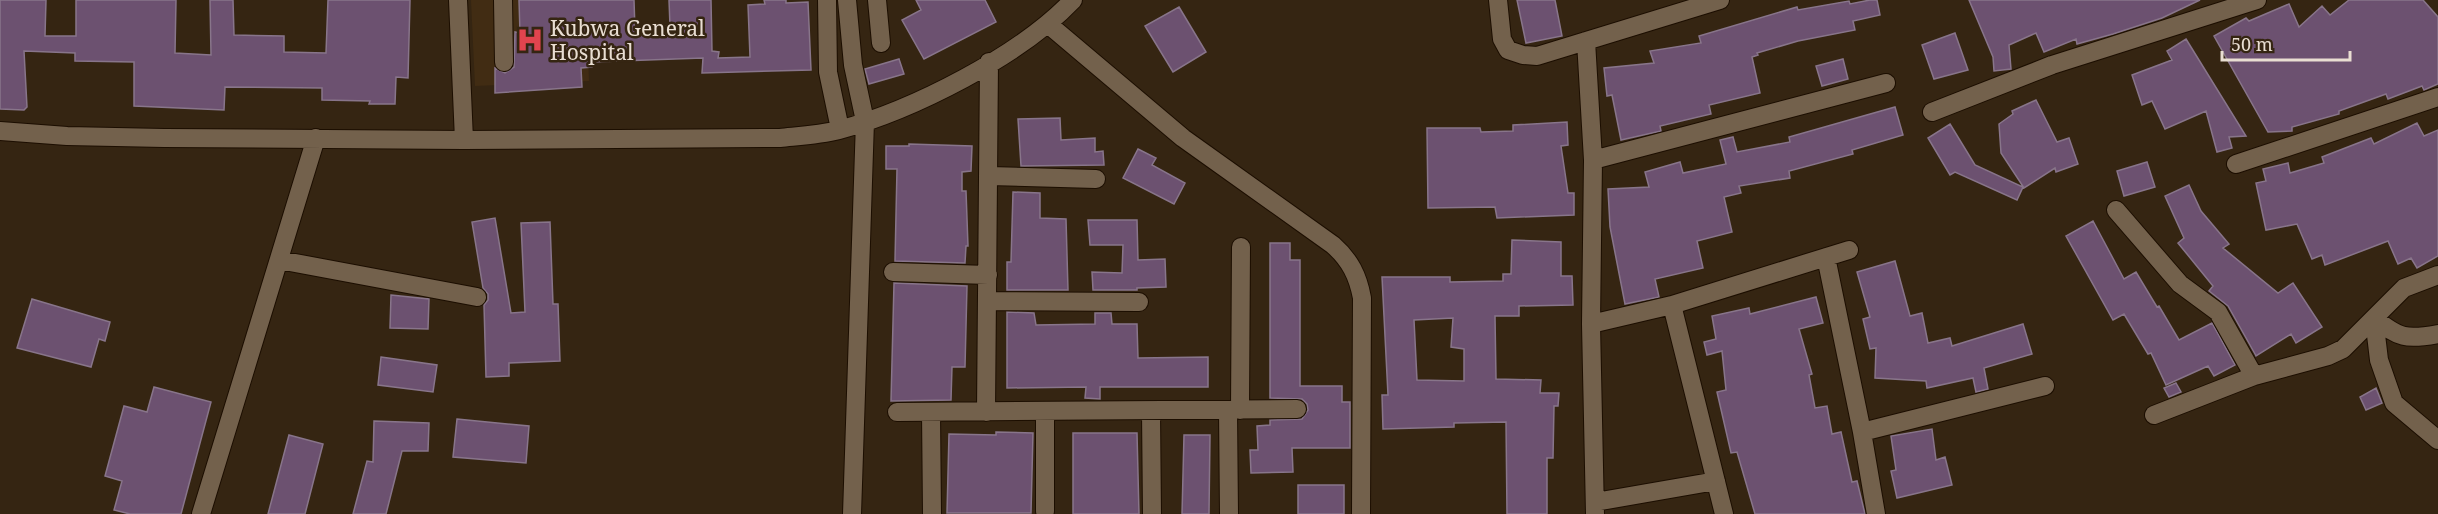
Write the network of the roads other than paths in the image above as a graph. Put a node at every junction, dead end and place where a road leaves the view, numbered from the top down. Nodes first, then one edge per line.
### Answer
1 (458, 0) edge
2 (503, 0) edge
3 (827, 0) edge
4 (847, 0) edge
5 (877, 0) edge
6 (1073, 0) edge
7 (1498, 0) edge
8 (1719, 0) edge
9 (2257, 0) edge
10 (1048, 24) junction
11 (1586, 41) junction
12 (881, 43) dead end
13 (504, 62) dead end
14 (989, 62) junction
15 (1886, 83) dead end
16 (2438, 97) edge
17 (1932, 112) dead end
18 (865, 121) junction
19 (840, 129) junction
20 (0, 131) edge
21 (316, 138) junction
22 (464, 140) junction
23 (1593, 160) junction
24 (2236, 164) dead end
25 (989, 176) junction
26 (1096, 179) dead end
27 (2116, 210) dead end
28 (1241, 247) dead end
29 (1849, 250) dead end
30 (1826, 257) junction
31 (279, 260) junction
32 (893, 272) dead end
33 (987, 275) junction
34 (2438, 275) edge
35 (477, 297) dead end
36 (987, 301) junction
37 (1139, 302) dead end
38 (1672, 305) junction
39 (2374, 318) junction
40 (1591, 324) junction
41 (2438, 334) edge
42 (2254, 376) junction
43 (2045, 386) dead end
44 (1297, 409) dead end
45 (1234, 410) junction
46 (1151, 411) junction
47 (897, 412) dead end
48 (931, 412) junction
49 (986, 412) junction
50 (1044, 412) junction
51 (2154, 415) dead end
52 (1862, 432) junction
53 (2438, 440) edge
54 (1716, 481) junction
55 (1595, 508) edge
56 (1045, 511) dead end
57 (201, 514) edge
58 (852, 514) edge
59 (932, 514) edge
60 (1152, 514) edge
61 (1229, 514) edge
62 (1361, 514) edge
63 (1724, 514) edge
64 (1876, 514) edge

1 - 22 street
2 - 13 street
3 - 19 street
4 - 18 street
5 - 12 street
6 - 10 street
7 - 11 street
8 - 11 street
9 - 17 street
10 - 14 street
10 - 62 street
11 - 23 street
14 - 18 street
14 - 25 street
15 - 23 street
16 - 24 street
18 - 19 street
18 - 58 street
19 - 22 street
20 - 21 street
21 - 22 street
21 - 31 street
23 - 40 street
25 - 26 street
25 - 33 street
27 - 42 street
28 - 45 street
29 - 30 street
30 - 38 street
30 - 52 street
31 - 35 street
31 - 57 street
32 - 33 street
33 - 36 street
34 - 39 street
36 - 37 street
36 - 49 street
38 - 40 street
38 - 54 street
39 - 41 street
39 - 42 street
39 - 53 street
40 - 55 street
42 - 51 street
43 - 52 street
44 - 45 street
45 - 46 street
45 - 61 street
46 - 50 street
46 - 60 street
47 - 48 street
48 - 49 street
48 - 59 street
49 - 50 street
50 - 56 street
52 - 64 street
54 - 55 street
54 - 63 street

